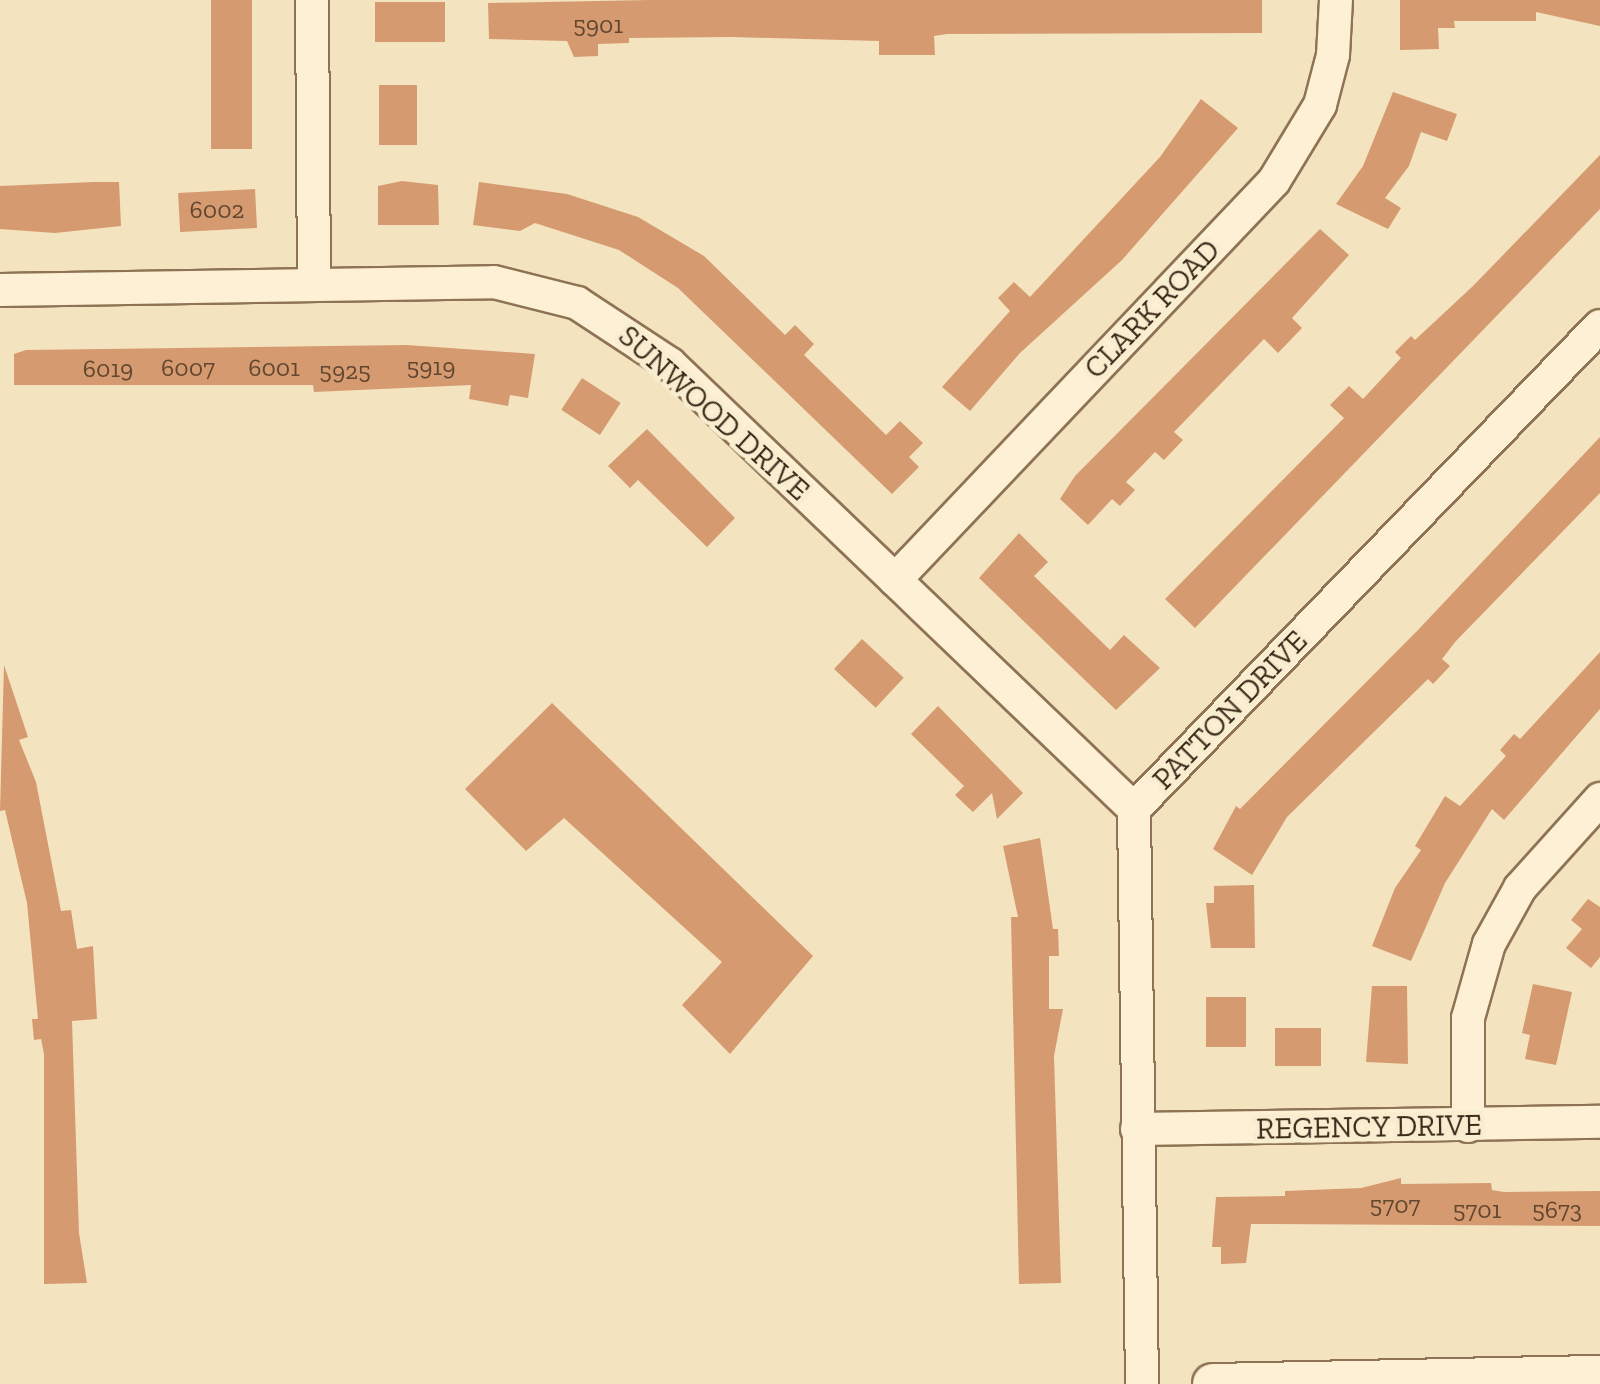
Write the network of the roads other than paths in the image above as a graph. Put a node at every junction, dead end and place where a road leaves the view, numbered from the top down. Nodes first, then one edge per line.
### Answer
1 (312, 0) edge
2 (1336, 0) edge
3 (314, 285) junction
4 (0, 290) edge
5 (1600, 326) edge
6 (894, 580) junction
7 (1600, 799) edge
8 (1134, 809) junction
9 (1600, 1122) edge
10 (1468, 1126) junction
11 (1137, 1129) junction
12 (1600, 1376) edge
13 (1545, 1380) edge
14 (1142, 1384) edge
15 (1213, 1384) edge

1 - 3 street
2 - 6 street, CLARK ROAD
3 - 4 street, SUNWOOD DRIVE
3 - 6 street, SUNWOOD DRIVE
5 - 8 street, PATTON DRIVE
6 - 8 street, SUNWOOD DRIVE
7 - 10 street
8 - 11 street, PATTON DRIVE
9 - 10 street, REGENCY DRIVE
10 - 11 street, REGENCY DRIVE
11 - 14 street, PATTON DRIVE
12 - 13 street
13 - 15 street

